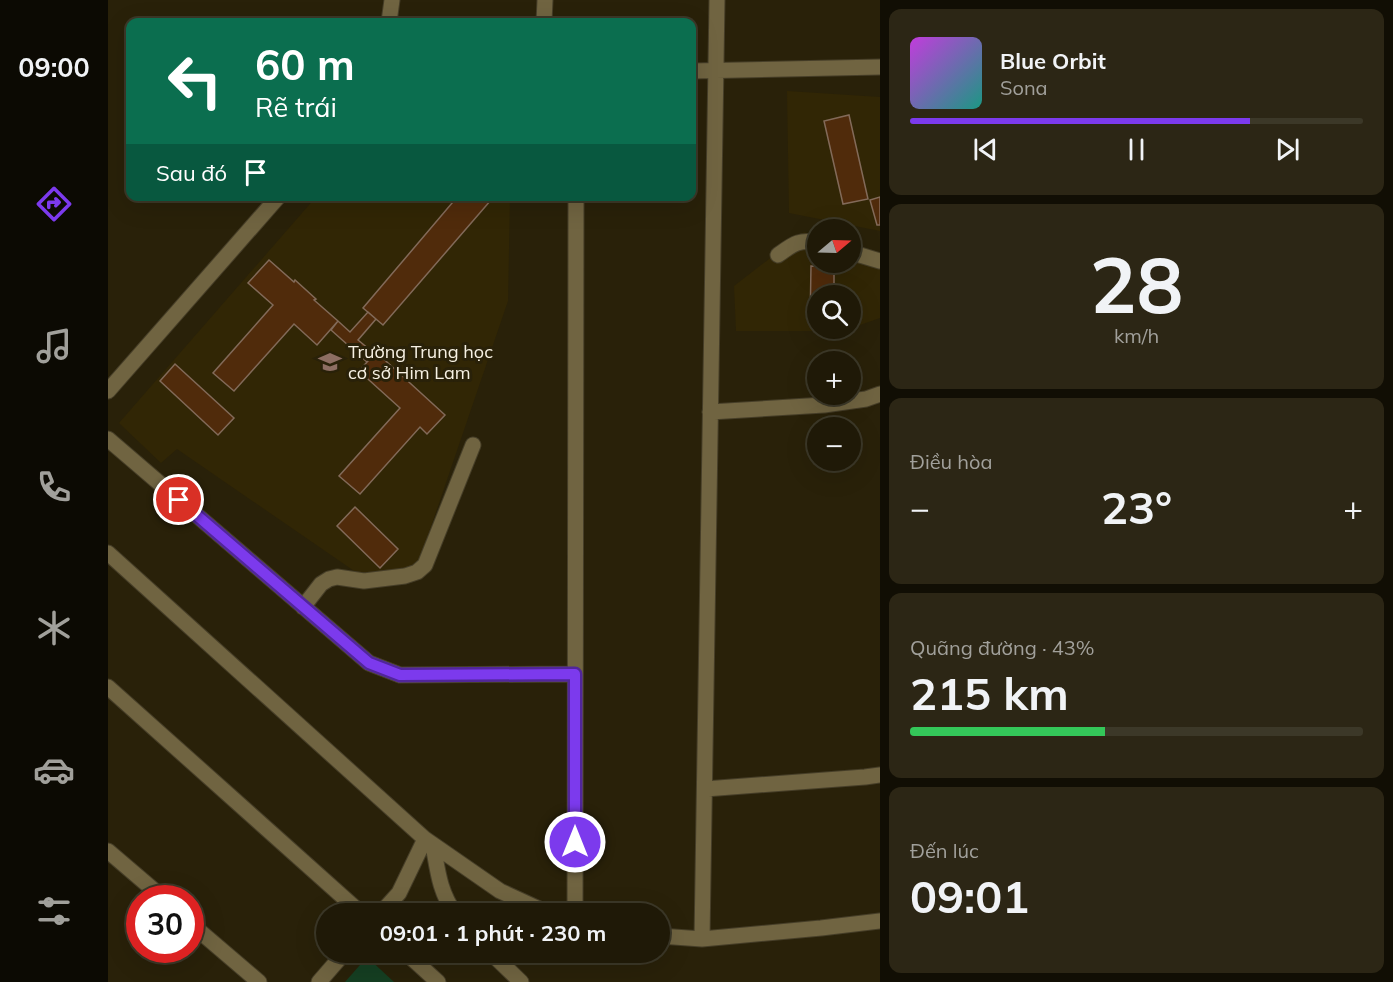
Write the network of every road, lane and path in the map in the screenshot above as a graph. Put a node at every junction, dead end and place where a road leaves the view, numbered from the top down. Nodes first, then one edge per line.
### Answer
1 (392, 0) edge
2 (545, 0) edge
3 (717, 0) edge
4 (390, 18) edge
5 (544, 18) edge
6 (880, 67) edge
7 (715, 70) junction
8 (696, 71) edge
9 (275, 201) edge
10 (576, 201) edge
11 (807, 240) edge
12 (778, 255) dead end
13 (861, 255) edge
14 (880, 261) edge
15 (108, 391) edge
16 (880, 394) edge
17 (710, 412) junction
18 (108, 439) edge
19 (473, 445) dead end
20 (108, 553) edge
21 (303, 607) junction
22 (575, 674) junction
23 (108, 687) edge
24 (880, 775) edge
25 (705, 789) junction
26 (429, 842) junction
27 (108, 851) edge
28 (148, 885) edge
29 (350, 903) edge
30 (390, 903) edge
31 (447, 903) edge
32 (526, 903) edge
33 (575, 903) edge
34 (880, 921) edge
35 (204, 935) edge
36 (670, 937) edge
37 (702, 939) junction
38 (335, 963) edge
39 (417, 963) edge
40 (501, 963) edge
41 (259, 982) edge
42 (319, 982) edge
43 (438, 982) edge
44 (521, 982) edge

1 - 4 street
2 - 5 street
3 - 7 street
6 - 7 street
7 - 8 street
7 - 17 street
9 - 15 street
10 - 22 street
11 - 12 street
13 - 14 street
16 - 17 street
17 - 25 street
18 - 21 street
19 - 21 street
20 - 26 street
21 - 22 street
22 - 33 street
23 - 29 street
24 - 25 street
25 - 37 street
26 - 30 street
26 - 31 street
26 - 32 street
27 - 28 street
34 - 37 street
35 - 41 street
36 - 37 street
38 - 42 street
39 - 43 street
40 - 44 street

